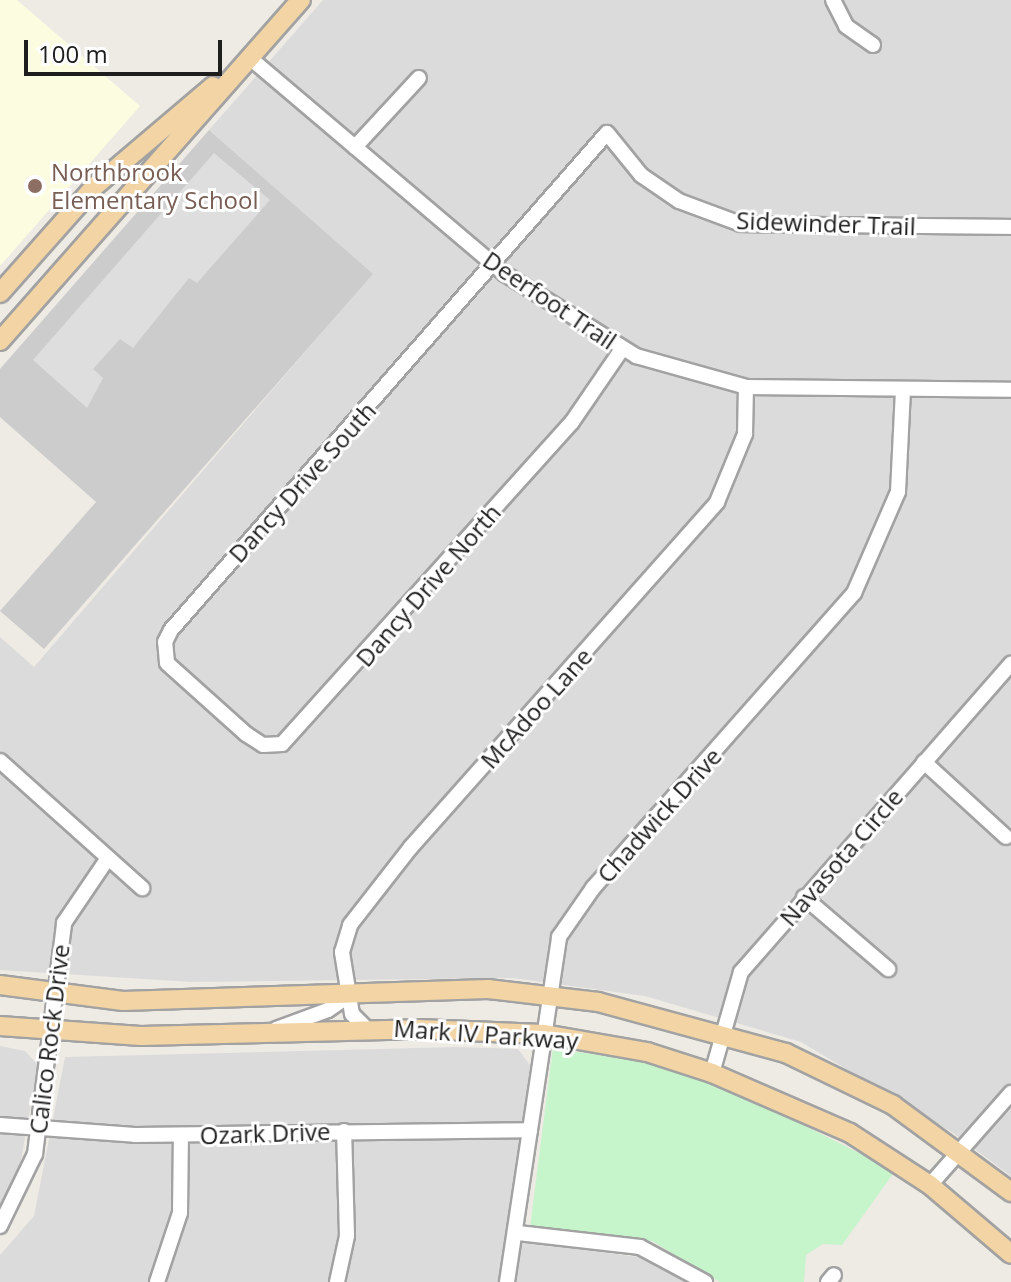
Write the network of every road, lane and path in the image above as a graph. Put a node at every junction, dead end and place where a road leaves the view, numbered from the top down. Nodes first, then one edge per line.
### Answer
1 (301, 0) edge
2 (833, 0) edge
3 (873, 45) dead end
4 (250, 58) junction
5 (419, 78) dead end
6 (355, 147) junction
7 (86, 196) junction
8 (110, 217) junction
9 (1011, 227) edge
10 (495, 265) junction
11 (0, 293) edge
12 (0, 341) edge
13 (622, 349) junction
14 (746, 387) junction
15 (1011, 390) edge
16 (903, 391) junction
17 (1011, 664) edge
18 (207, 703) joint
19 (0, 761) edge
20 (924, 762) junction
21 (1006, 837) dead end
22 (108, 858) junction
23 (142, 888) dead end
24 (804, 897) junction
25 (888, 969) dead end
26 (0, 985) edge
27 (351, 994) junction
28 (55, 996) junction
29 (549, 996) junction
30 (0, 1026) edge
31 (365, 1027) junction
32 (272, 1031) junction
33 (48, 1032) junction
34 (724, 1033) junction
35 (544, 1034) junction
36 (712, 1073) junction
37 (1011, 1093) edge
38 (0, 1125) edge
39 (38, 1130) junction
40 (530, 1130) junction
41 (344, 1131) junction
42 (181, 1135) junction
43 (959, 1152) junction
44 (930, 1185) junction
45 (1011, 1192) edge
46 (0, 1226) edge
47 (518, 1233) junction
48 (1011, 1254) edge
49 (157, 1282) edge
50 (337, 1282) edge
51 (507, 1282) edge
52 (705, 1282) edge

1 - 4 main road
2 - 3 street
4 - 6 street, Deerfoot Trail
4 - 7 main road
4 - 8 main road
5 - 6 street
6 - 10 street, Deerfoot Trail
7 - 8 main road
7 - 11 main road
8 - 12 main road
9 - 10 street, Sidewinder Trail
10 - 13 street, Deerfoot Trail
10 - 18 street, Dancy Drive South
13 - 14 street, Deerfoot Trail
13 - 18 street, Dancy Drive North
14 - 16 street, Deerfoot Trail
14 - 27 street, McAdoo Lane
15 - 16 street, Deerfoot Trail
16 - 29 street, Chadwick Drive
17 - 20 street, Navasota Circle
19 - 22 street
20 - 21 street
20 - 24 street, Navasota Circle
22 - 23 street
22 - 28 street, Calico Rock Drive
24 - 25 street
24 - 34 street, Navasota Circle
26 - 28 main road, Mark IV Parkway
27 - 28 main road, Mark IV Parkway
27 - 29 main road, Mark IV Parkway
27 - 31 street, McAdoo Lane
27 - 32 street
28 - 33 street, Calico Rock Drive
29 - 34 main road, Mark IV Parkway
29 - 35 street, Chadwick Drive
30 - 33 main road, Mark IV Parkway
31 - 32 main road, Mark IV Parkway
31 - 35 main road, Mark IV Parkway
32 - 33 main road, Mark IV Parkway
33 - 39 street, Calico Rock Drive
34 - 36 street, Navasota Circle
34 - 43 main road, Mark IV Parkway
35 - 36 main road, Mark IV Parkway
35 - 40 street, Chadwick Drive
36 - 44 main road, Mark IV Parkway
37 - 43 street
38 - 39 street, Ozark Drive
39 - 42 street, Ozark Drive
39 - 46 street, Calico Rock Drive
40 - 41 street, Ozark Drive
40 - 47 street, Chadwick Drive
41 - 42 street, Ozark Drive
41 - 50 street
42 - 49 street
43 - 44 street
43 - 45 main road, Mark IV Parkway
44 - 48 main road, Mark IV Parkway
47 - 51 street, Chadwick Drive
47 - 52 street

